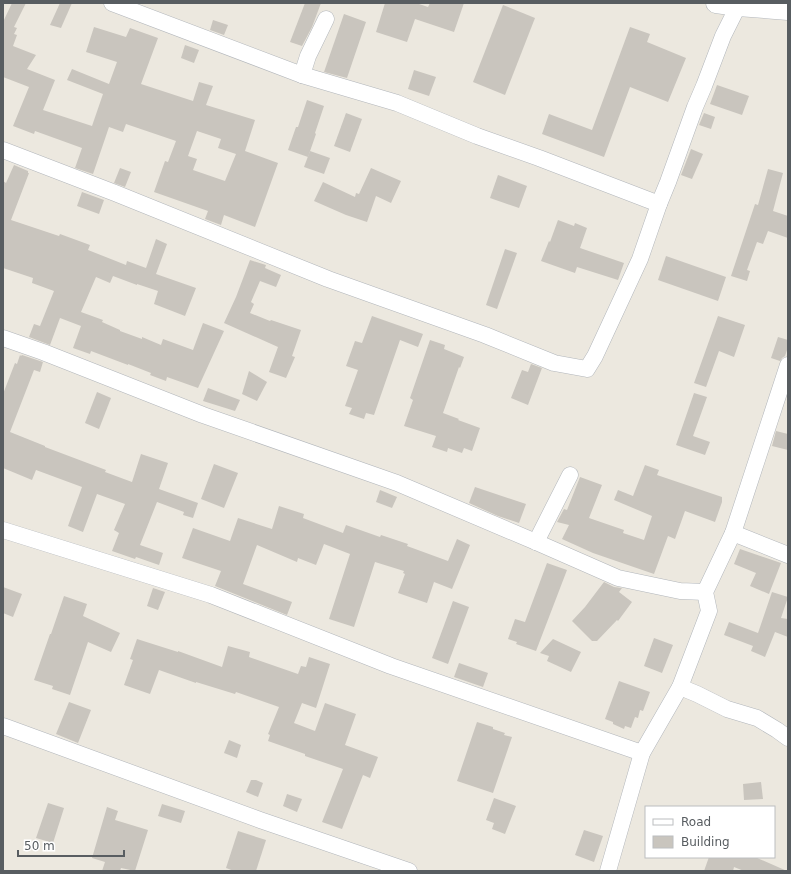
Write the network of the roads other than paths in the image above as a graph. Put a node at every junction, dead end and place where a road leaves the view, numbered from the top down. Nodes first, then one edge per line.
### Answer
1 (112, 3) edge
2 (716, 3) edge
3 (738, 6) junction
4 (788, 10) edge
5 (326, 19) dead end
6 (302, 75) junction
7 (3, 150) edge
8 (659, 204) junction
9 (3, 338) edge
10 (788, 365) edge
11 (570, 475) dead end
12 (3, 530) edge
13 (733, 533) junction
14 (536, 542) junction
15 (788, 555) edge
16 (705, 592) junction
17 (680, 687) junction
18 (3, 726) edge
19 (788, 738) edge
20 (642, 753) junction
21 (409, 871) edge
22 (608, 871) edge

1 - 6 street
2 - 3 street
3 - 4 street
3 - 8 street
5 - 6 street
6 - 8 street
7 - 8 street
9 - 14 street
10 - 13 street
11 - 14 street
12 - 20 street
13 - 15 street
13 - 16 street
14 - 16 street
16 - 17 street
17 - 19 street
17 - 20 street
18 - 21 street
20 - 22 street

